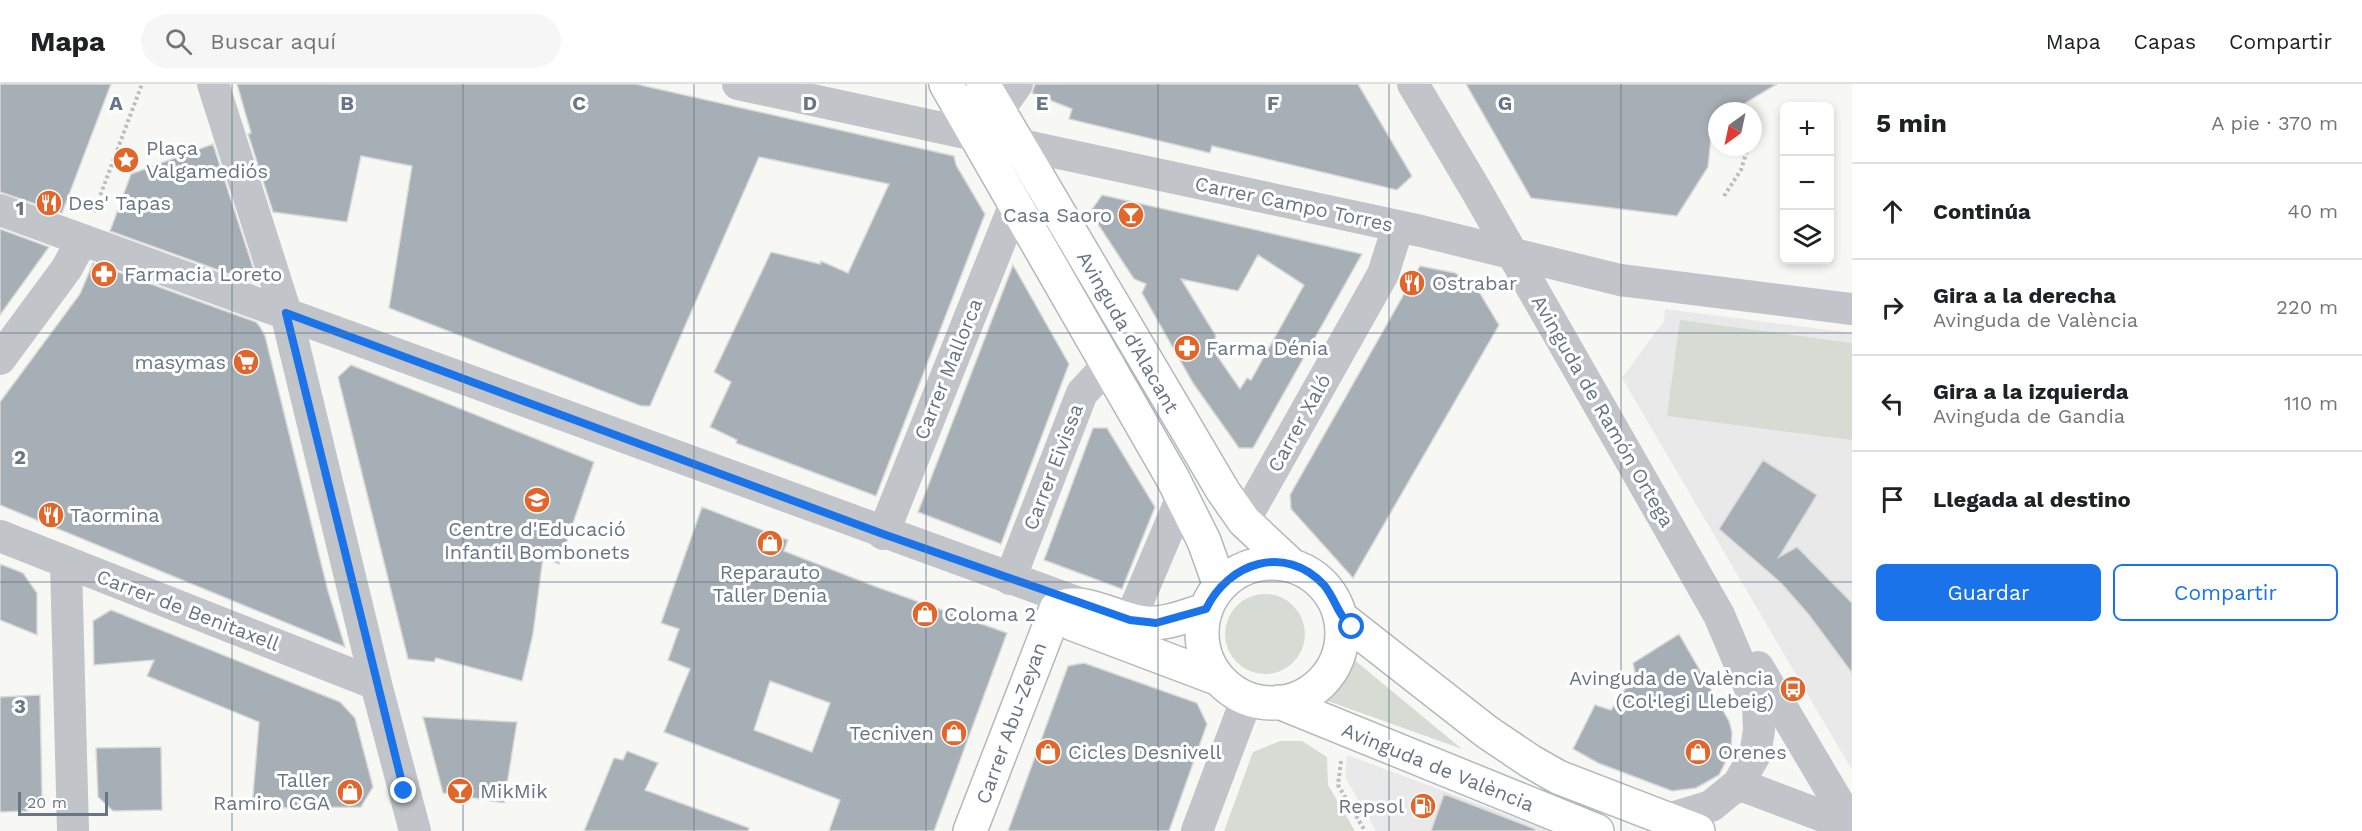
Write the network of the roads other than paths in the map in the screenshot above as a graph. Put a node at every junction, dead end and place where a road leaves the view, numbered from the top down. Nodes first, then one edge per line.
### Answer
1 (213, 84) edge
2 (738, 84) edge
3 (946, 84) edge
4 (1017, 84) edge
5 (1413, 84) edge
6 (991, 97) edge
7 (976, 135) junction
8 (1017, 143) junction
9 (1015, 204) junction
10 (0, 210) edge
11 (1398, 227) junction
12 (82, 240) junction
13 (1512, 253) junction
14 (1852, 309) edge
15 (286, 313) junction
16 (0, 359) edge
17 (1110, 364) junction
18 (1182, 497) junction
19 (1244, 521) junction
20 (883, 534) junction
21 (0, 536) edge
22 (66, 564) junction
23 (1292, 565) junction
24 (1010, 579) junction
25 (1213, 598) junction
26 (1719, 615) junction
27 (1051, 616) junction
28 (1119, 617) junction
29 (1340, 617) junction
30 (1219, 679) junction
31 (376, 684) junction
32 (1263, 700) junction
33 (1738, 784) junction
34 (1683, 825) edge
35 (1576, 827) edge
36 (1852, 827) edge
37 (73, 831) edge
38 (415, 831) edge
39 (970, 831) edge
40 (1197, 831) edge

1 - 15 street
2 - 7 street, Carrer Campo Torres
3 - 7 main road, Avinguda d'Alacant
4 - 6 street
5 - 13 street, Avinguda de Ramón Ortega
6 - 8 main road, Avinguda d'Alacant
7 - 8 street, Carrer Campo Torres
7 - 9 main road, Avinguda d'Alacant
8 - 11 street, Carrer Campo Torres
8 - 19 main road, Avinguda d'Alacant
9 - 17 main road, Avinguda d'Alacant
9 - 20 street, Carrer Mallorca
10 - 12 street
11 - 13 street, Carrer Campo Torres
11 - 19 street, Carrer Xaló
12 - 15 street
12 - 16 street
13 - 14 street, Carrer Campo Torres
13 - 26 street, Avinguda de Ramón Ortega
15 - 20 street
15 - 31 street
17 - 18 main road, Avinguda d'Alacant
17 - 24 street, Carrer Eivissa
18 - 25 main road, Avinguda d'Alacant
18 - 28 street
19 - 23 main road, Avinguda d'Alacant
20 - 24 street
21 - 22 street, Carrer de Benitaxell
22 - 31 street, Carrer de Benitaxell
22 - 37 street
23 - 25 main road
23 - 29 main road
24 - 28 street
25 - 28 main road
25 - 30 main road
26 - 33 street, Avinguda de Ramón Ortega
26 - 36 street, Avinguda de Ramón Ortega
27 - 28 main road
27 - 30 main road
27 - 39 main road, Carrer Abu-Zeyan
29 - 32 main road
29 - 34 main road, Avinguda de València
30 - 32 main road
31 - 38 street
32 - 35 main road, Avinguda de València
32 - 40 street
33 - 34 street, Avinguda de Ramón Ortega
33 - 36 street

